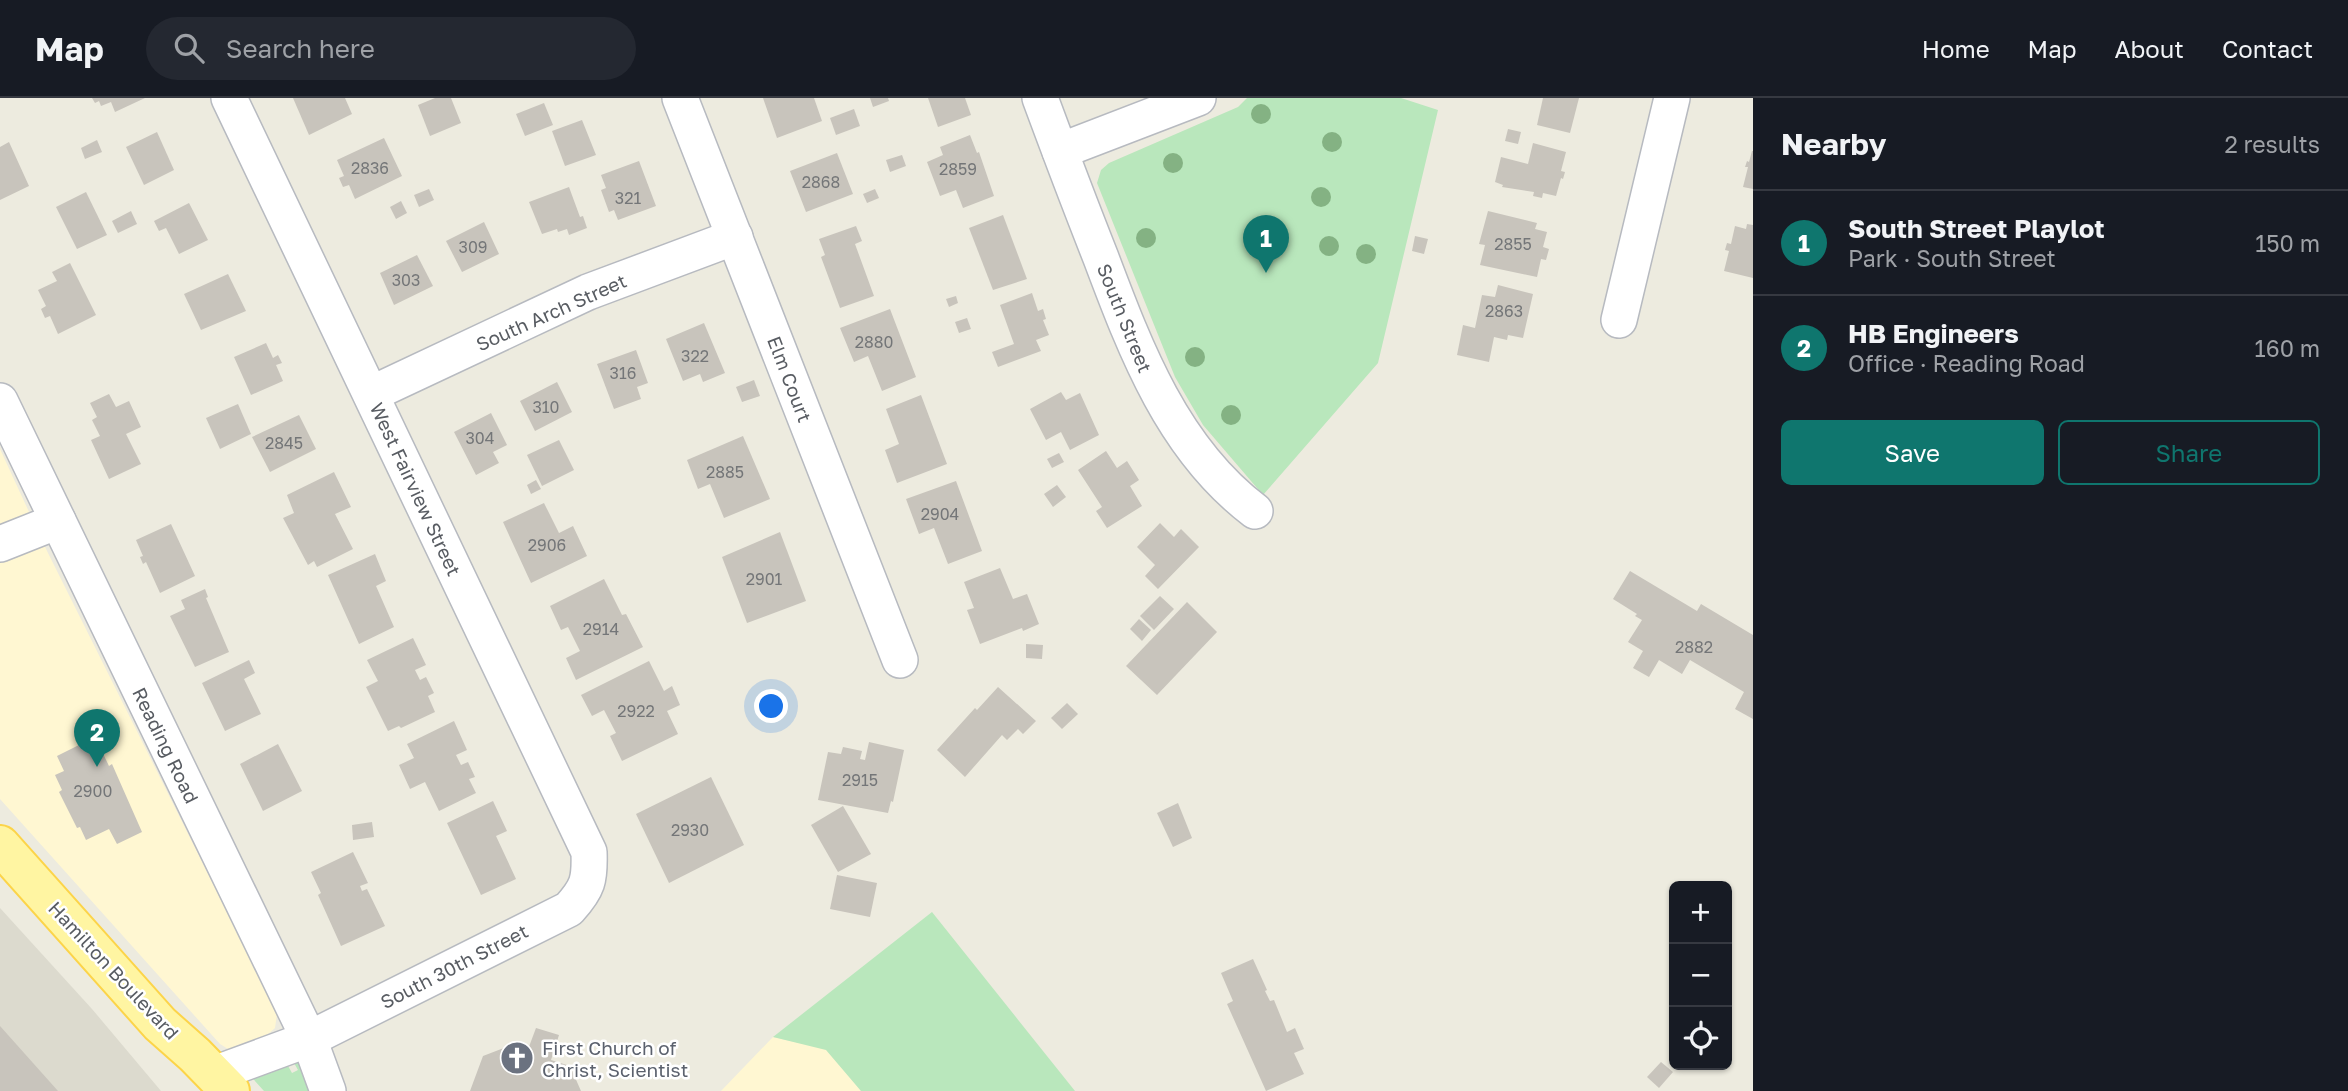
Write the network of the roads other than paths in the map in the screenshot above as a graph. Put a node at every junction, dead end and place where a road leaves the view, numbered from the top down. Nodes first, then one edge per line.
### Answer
1 (229, 98) edge
2 (680, 98) edge
3 (1040, 98) edge
4 (1198, 98) edge
5 (1672, 98) edge
6 (1060, 151) junction
7 (735, 237) junction
8 (1619, 320) dead end
9 (371, 394) junction
10 (0, 401) edge
11 (1255, 512) dead end
12 (58, 521) junction
13 (0, 544) edge
14 (900, 660) dead end
15 (0, 845) edge
16 (588, 883) joint
17 (309, 1039) junction
18 (215, 1085) edge
19 (328, 1091) edge

1 - 9 street, West Fairview Street
2 - 7 street, Elm Court
3 - 6 street, South Street
4 - 6 street
5 - 8 street
6 - 11 street, South Street
7 - 9 street, South Arch Street
7 - 14 street, Elm Court
9 - 16 street, West Fairview Street
10 - 12 street, Reading Road
12 - 13 street
12 - 17 street, Reading Road
15 - 18 main road, Hamilton Boulevard
16 - 17 street, South 30th Street
17 - 18 street, South 30th Street
17 - 19 street, Reading Road

